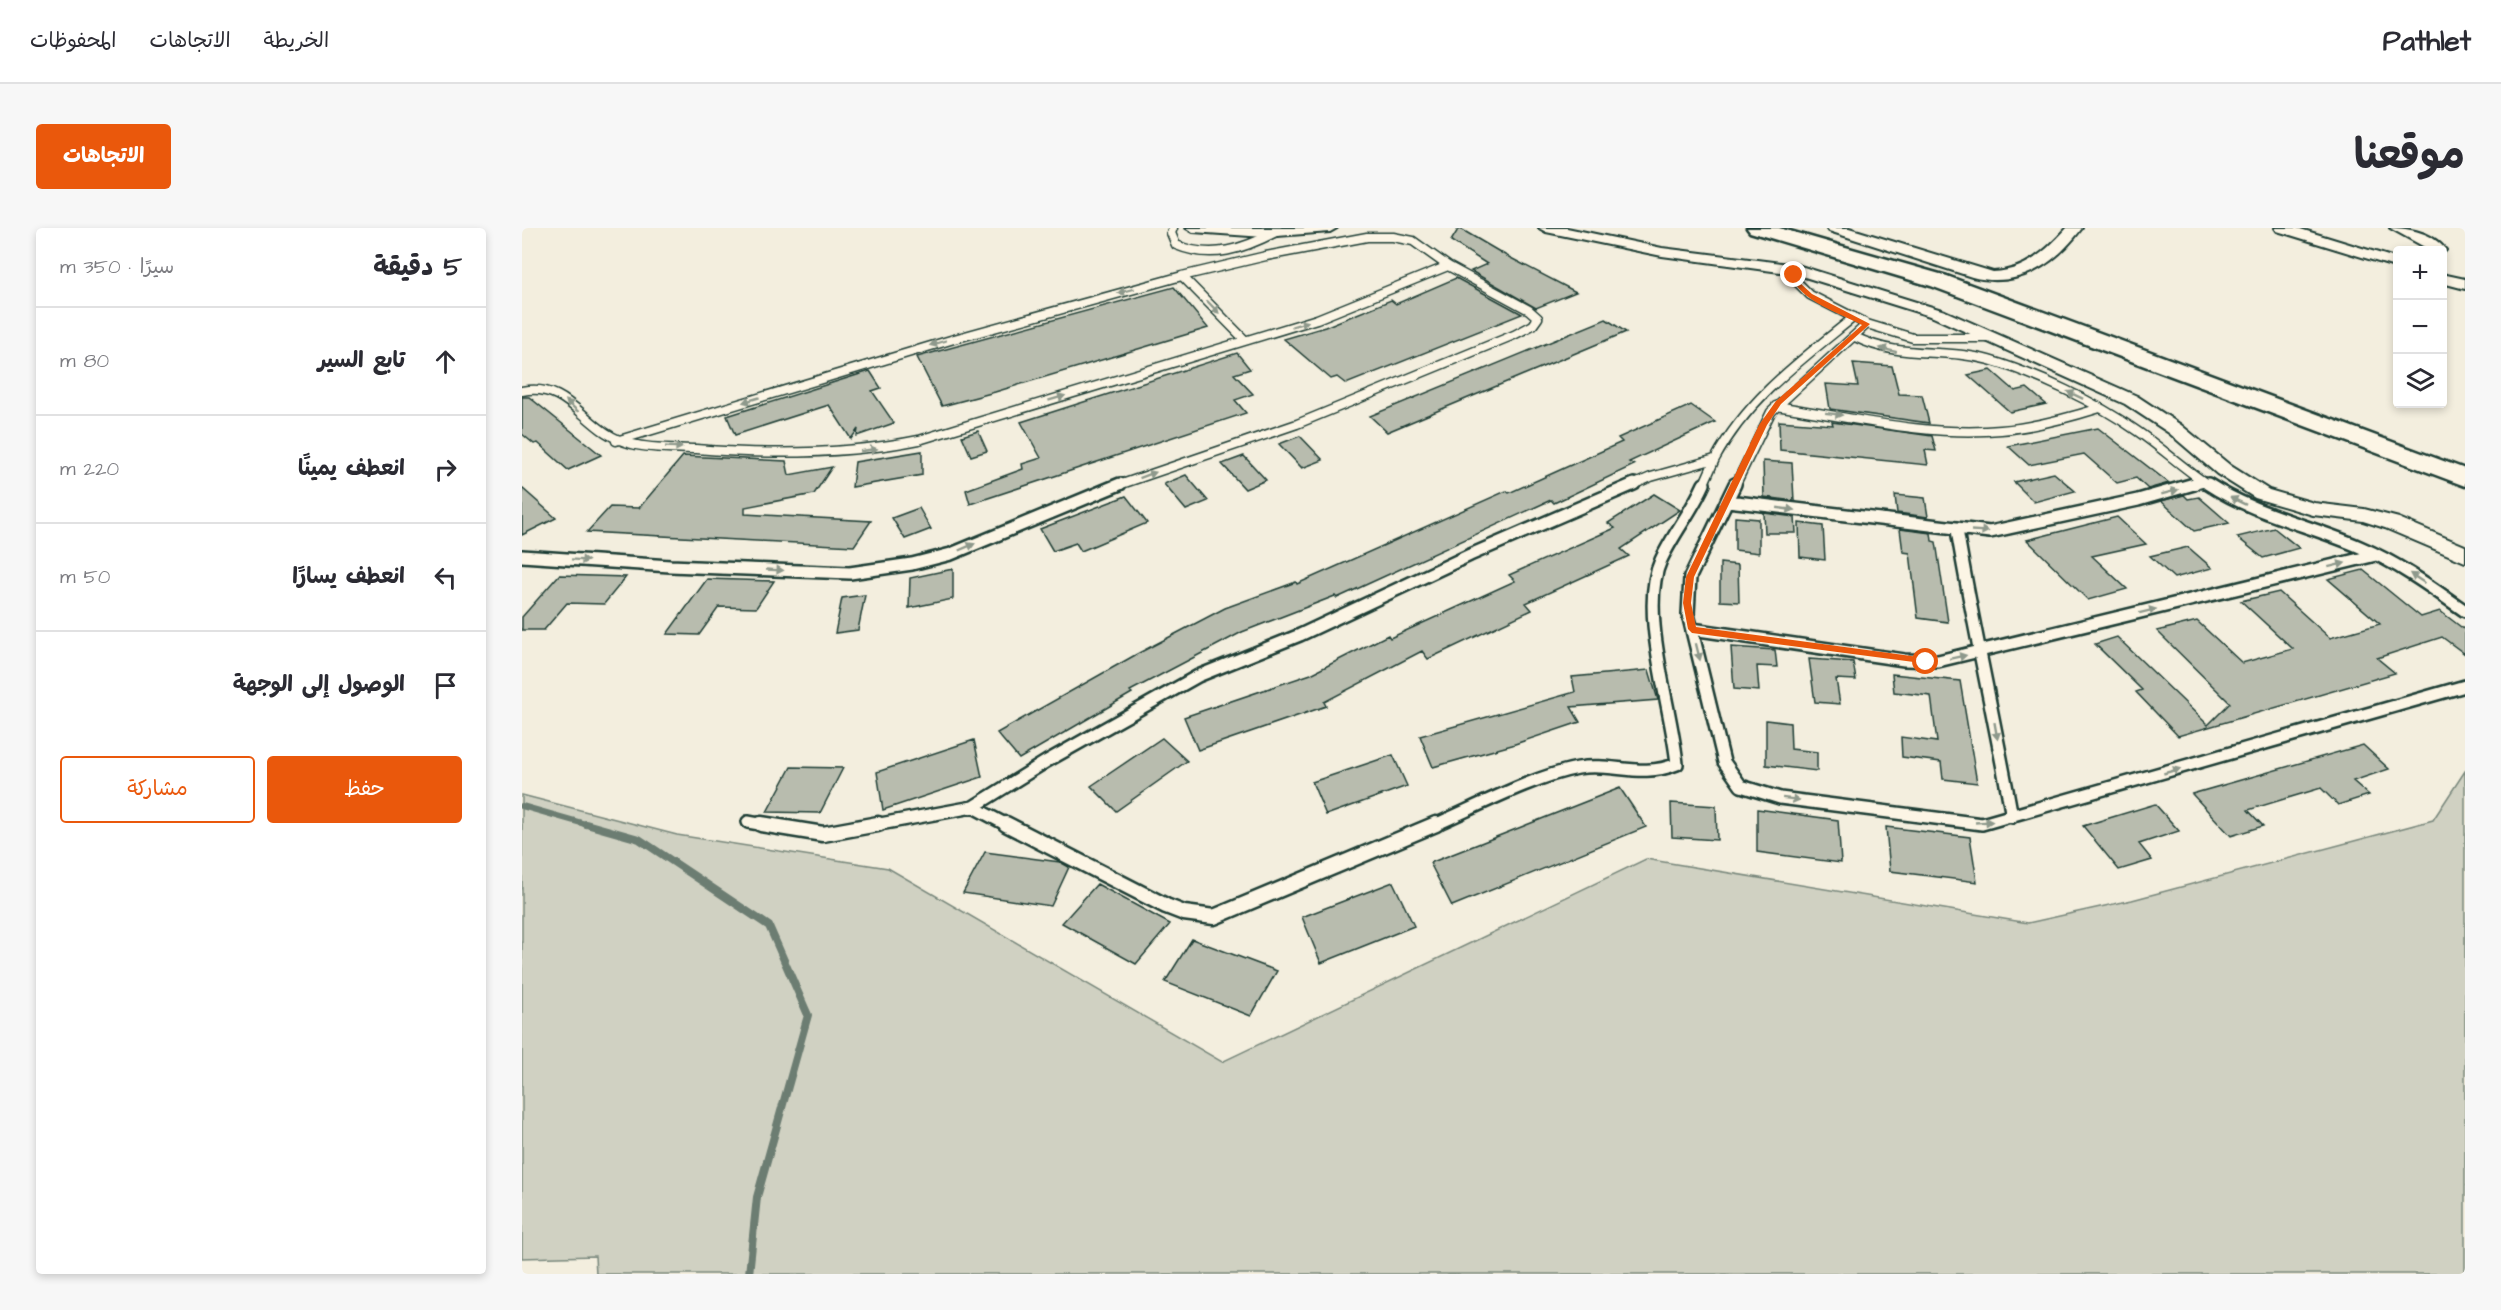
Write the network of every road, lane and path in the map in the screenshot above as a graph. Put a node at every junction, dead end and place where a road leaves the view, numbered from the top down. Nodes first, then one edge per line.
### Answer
1 (1173, 228) edge
2 (1193, 228) edge
3 (1330, 228) edge
4 (1546, 228) edge
5 (1757, 228) edge
6 (1791, 228) edge
7 (1834, 228) edge
8 (2075, 228) edge
9 (2282, 228) edge
10 (2397, 228) edge
11 (1276, 232) junction
12 (2433, 246) edge
13 (1202, 253) junction
14 (2393, 263) edge
15 (1448, 266) junction
16 (1797, 270) junction
17 (1182, 276) junction
18 (2447, 280) edge
19 (2465, 285) edge
20 (1854, 317) junction
21 (1867, 324) junction
22 (1855, 337) junction
23 (1992, 338) junction
24 (1244, 339) junction
25 (522, 391) edge
26 (1776, 406) junction
27 (2100, 408) junction
28 (616, 441) junction
29 (1715, 459) junction
30 (2465, 465) edge
31 (2465, 478) edge
32 (2202, 482) junction
33 (1728, 501) junction
34 (1957, 530) junction
35 (2376, 555) junction
36 (2465, 555) edge
37 (522, 556) edge
38 (2465, 611) edge
39 (1692, 629) junction
40 (1979, 652) junction
41 (2465, 686) edge
42 (973, 807) junction
43 (2013, 817) junction
44 (748, 822) dead end

1 - 13 lane
2 - 11 street
3 - 11 street
4 - 16 street
5 - 31 highway
6 - 30 highway
7 - 8 street
9 - 14 street
10 - 12 street
11 - 13 lane
13 - 17 lane
15 - 17 lane
24 -> 15 lane
37 -> 15 lane
16 - 20 lane
16 - 23 street
17 -> 24 lane
17 -> 28 lane
18 - 19 street
20 - 21 lane
20 - 29 lane
21 - 22 lane
21 - 23 lane
22 - 26 lane
27 -> 22 lane
23 - 36 street
28 -> 24 lane
28 -> 25 lane
26 -> 27 lane
26 - 33 lane
27 - 32 lane
29 - 42 lane
29 - 42 lane
34 -> 32 lane
35 -> 32 lane
33 -> 34 lane
33 - 39 lane
34 - 40 lane
38 -> 35 lane
40 -> 35 lane
39 -> 40 lane
39 -> 43 lane
40 -> 43 lane
43 -> 41 lane
42 - 44 lane

